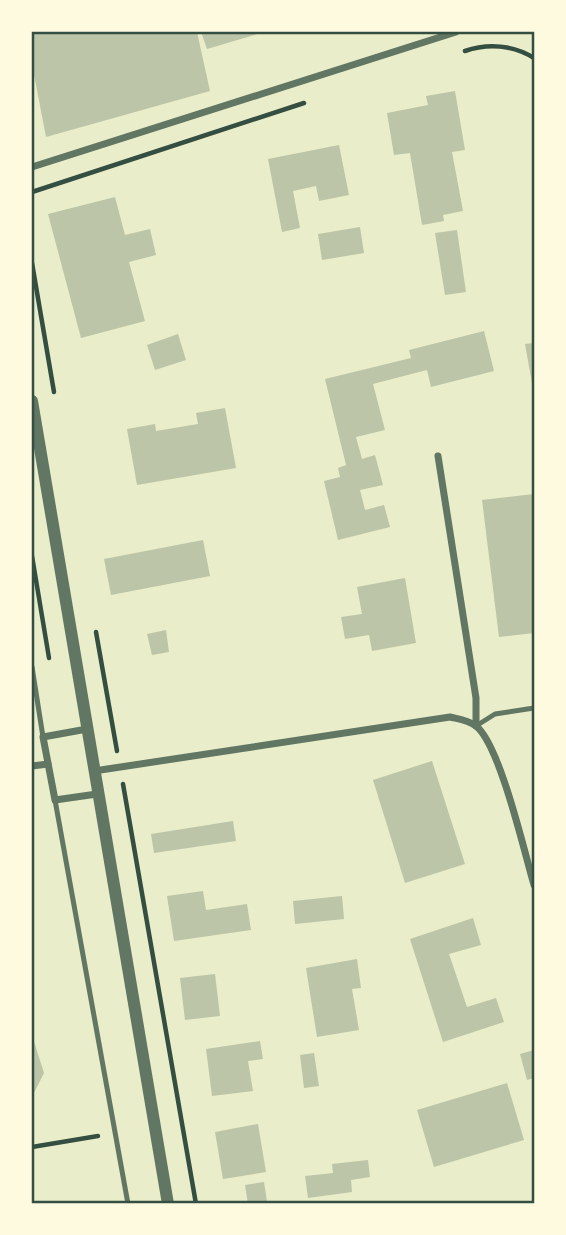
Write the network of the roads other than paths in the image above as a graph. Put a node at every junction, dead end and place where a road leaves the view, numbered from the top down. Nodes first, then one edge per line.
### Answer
1 (456, 32) edge
2 (32, 167) edge
3 (32, 401) edge
4 (438, 456) dead end
5 (32, 667) edge
6 (534, 709) edge
7 (476, 726) junction
8 (87, 729) junction
9 (43, 737) junction
10 (48, 764) junction
11 (32, 766) edge
12 (94, 771) junction
13 (97, 794) junction
14 (55, 800) junction
15 (534, 885) edge
16 (128, 1203) edge
17 (168, 1203) edge

1 - 2 street
3 - 8 street
4 - 7 street
5 - 9 lane
6 - 7 lane
7 - 12 street
7 - 15 street
8 - 9 street
8 - 12 street
9 - 10 street
10 - 11 street
10 - 14 street
12 - 13 street
13 - 14 street
13 - 17 street
14 - 16 lane

